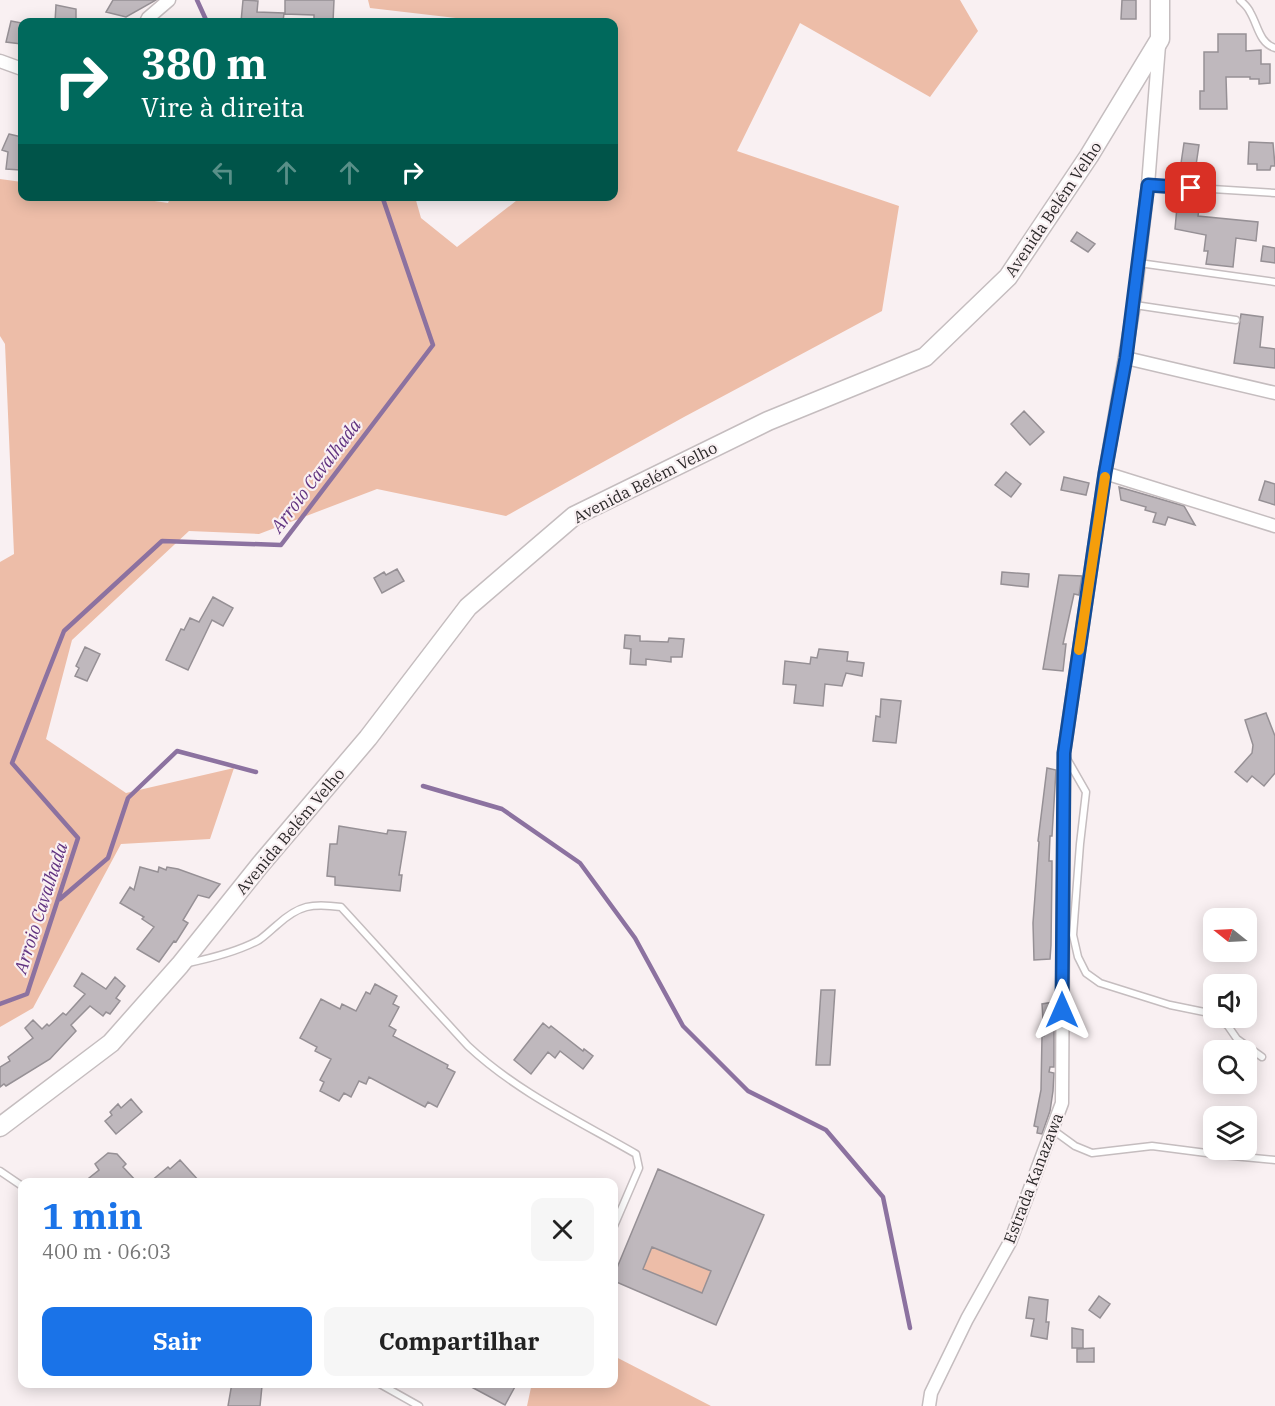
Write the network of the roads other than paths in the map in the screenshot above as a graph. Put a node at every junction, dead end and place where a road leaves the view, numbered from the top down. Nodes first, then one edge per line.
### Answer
1 (169, 0) edge
2 (1160, 0) edge
3 (1240, 0) edge
4 (148, 18) edge
5 (1160, 39) junction
6 (1275, 48) edge
7 (0, 62) edge
8 (18, 68) edge
9 (1148, 185) junction
10 (1275, 193) edge
11 (1139, 263) junction
12 (1275, 282) edge
13 (1134, 305) junction
14 (1236, 320) dead end
15 (1126, 358) junction
16 (1275, 393) edge
17 (1105, 473) junction
18 (1275, 526) edge
19 (1064, 753) junction
20 (180, 965) junction
21 (1203, 1012) edge
22 (1229, 1028) edge
23 (1262, 1057) dead end
24 (0, 1126) edge
25 (1053, 1130) junction
26 (1275, 1160) edge
27 (0, 1171) edge
28 (18, 1183) edge
29 (618, 1217) edge
30 (387, 1388) edge
31 (419, 1406) edge
32 (929, 1406) edge

1 - 4 street
2 - 5 main road
3 - 6 lane
5 - 9 street, Estrada Kanazawa
5 - 20 main road, Avenida Belém Velho
7 - 8 street
9 - 10 lane
9 - 11 street, Estrada Kanazawa
11 - 12 lane
11 - 13 street, Estrada Kanazawa
13 - 14 lane
13 - 15 street, Estrada Kanazawa
15 - 16 street
15 - 17 street, Estrada Kanazawa
17 - 18 street
17 - 19 street, Estrada Kanazawa
19 - 21 lane
19 - 25 street, Estrada Kanazawa
20 - 24 main road, Avenida Belém Velho
20 - 29 lane
22 - 23 lane
25 - 26 lane
25 - 32 street, Estrada Kanazawa
27 - 28 lane
30 - 31 lane

